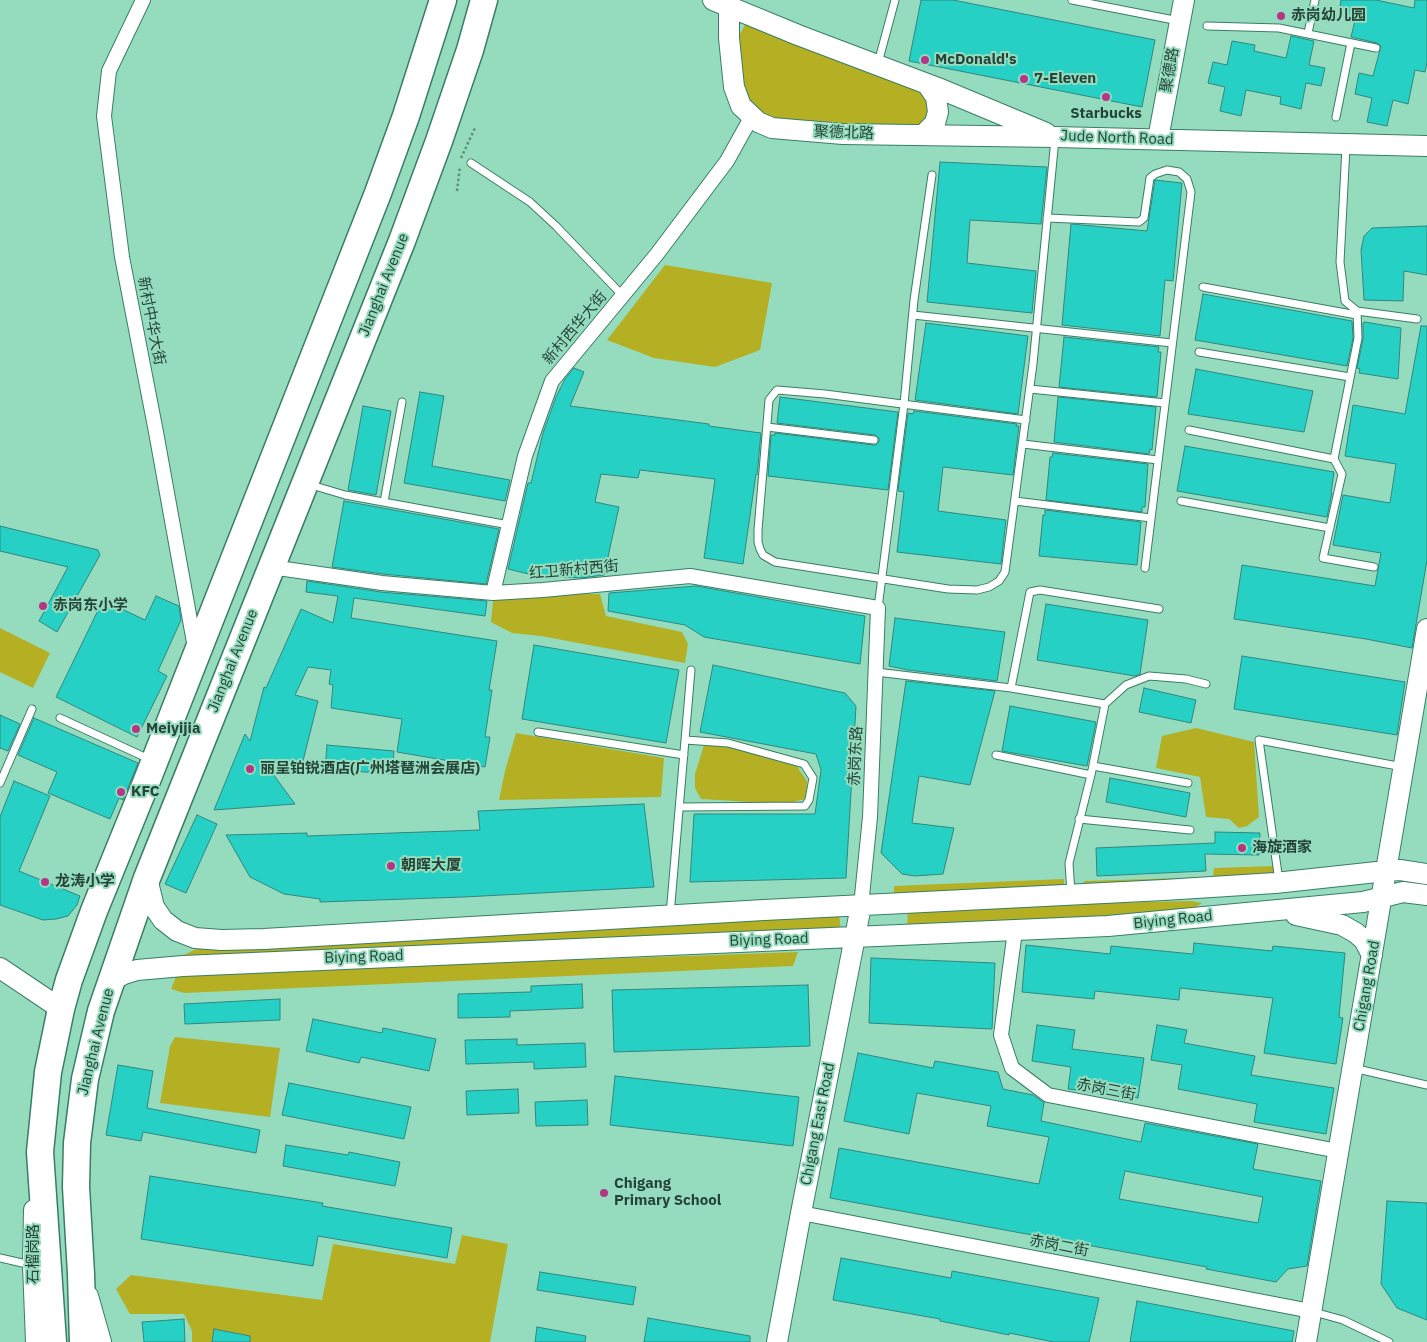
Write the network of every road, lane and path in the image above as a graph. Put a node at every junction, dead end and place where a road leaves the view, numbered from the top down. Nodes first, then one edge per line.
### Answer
1 (143, 0) edge
2 (443, 0) edge
3 (484, 0) edge
4 (894, 0) edge
5 (1072, 0) edge
6 (1184, 0) edge
7 (1315, 0) edge
8 (721, 4) edge
9 (1180, 21) junction
10 (1207, 26) dead end
11 (1308, 33) junction
12 (1351, 42) junction
13 (1376, 48) dead end
14 (877, 66) junction
15 (928, 84) junction
16 (752, 116) junction
17 (1336, 117) dead end
18 (923, 136) junction
19 (1056, 137) junction
20 (1158, 139) junction
21 (1346, 144) junction
22 (1427, 146) edge
23 (471, 163) dead end
24 (932, 175) dead end
25 (1048, 218) junction
26 (1203, 287) dead end
27 (623, 296) junction
28 (1357, 313) junction
29 (913, 315) junction
30 (1417, 319) dead end
31 (1037, 328) junction
32 (1172, 343) junction
33 (1199, 352) dead end
34 (1350, 377) junction
35 (1030, 389) junction
36 (402, 402) dead end
37 (1165, 403) junction
38 (904, 404) junction
39 (1026, 420) junction
40 (767, 427) junction
41 (1189, 430) dead end
42 (874, 440) dead end
43 (1023, 444) junction
44 (1334, 459) junction
45 (1158, 460) junction
46 (304, 483) junction
47 (1015, 501) junction
48 (1181, 501) dead end
49 (384, 502) junction
50 (1151, 518) junction
51 (509, 525) junction
52 (1330, 528) junction
53 (271, 567) junction
54 (1374, 567) dead end
55 (1145, 568) dead end
56 (882, 578) junction
57 (493, 593) junction
58 (878, 608) junction
59 (1159, 609) dead end
60 (1427, 629) edge
61 (196, 653) junction
62 (691, 670) dead end
63 (876, 672) junction
64 (1206, 684) dead end
65 (1011, 688) junction
66 (1105, 704) junction
67 (32, 709) dead end
68 (60, 718) dead end
69 (538, 732) dead end
70 (685, 740) junction
71 (684, 755) junction
72 (996, 755) dead end
73 (154, 761) junction
74 (1093, 766) junction
75 (1404, 767) junction
76 (1091, 775) junction
77 (1188, 783) dead end
78 (0, 784) edge
79 (680, 807) junction
80 (1080, 819) junction
81 (1190, 830) dead end
82 (1386, 871) junction
83 (1427, 874) edge
84 (147, 878) junction
85 (1279, 882) junction
86 (1071, 895) junction
87 (1427, 895) edge
88 (1382, 898) junction
89 (862, 906) junction
90 (1267, 910) junction
91 (670, 915) junction
92 (1015, 931) junction
93 (855, 937) junction
94 (1372, 955) junction
95 (0, 968) edge
96 (110, 982) junction
97 (61, 1008) junction
98 (1353, 1068) junction
99 (1427, 1085) edge
100 (1338, 1151) junction
101 (40, 1166) junction
102 (801, 1213) junction
103 (0, 1258) edge
104 (33, 1265) junction
105 (81, 1274) junction
106 (1311, 1311) junction
107 (36, 1342) edge
108 (52, 1342) edge
109 (83, 1342) edge
110 (102, 1342) edge
111 (777, 1342) edge
112 (1306, 1342) edge
113 (1389, 1342) edge

1 - 61 street, 新村中华大街
2 - 61 highway
3 - 46 highway, Jianghai Avenue
4 - 14 lane
5 - 9 lane
6 - 9 main road, 聚德路
7 - 11 lane
8 - 14 main road, Jude North Road
8 - 16 main road, 聚德北路
9 - 20 main road, 聚德路
10 - 11 lane
11 - 12 lane
12 - 13 lane
12 - 17 lane
14 - 15 main road, Jude North Road
15 - 18 main road
15 - 19 main road, Jude North Road
16 - 18 main road, 聚德北路
16 - 27 street, 新村西华大街
18 - 19 main road, 聚德北路
19 - 20 main road, Jude North Road
19 - 25 lane
20 - 21 main road, Jude North Road
21 - 22 main road, Jude North Road
21 - 28 lane
23 - 27 lane
24 - 29 lane
25 - 31 lane
25 - 32 lane
26 - 28 lane
27 - 51 street, 新村西华大街
28 - 30 lane
28 - 34 lane
29 - 31 lane
29 - 38 lane
31 - 32 lane
31 - 35 lane
32 - 37 lane
33 - 34 lane
34 - 44 lane
35 - 37 lane
35 - 39 lane
36 - 49 lane
37 - 45 lane
38 - 39 lane
38 - 40 lane
38 - 56 lane
39 - 43 lane
40 - 42 lane
40 - 56 lane
41 - 44 lane
43 - 45 lane
43 - 47 lane
44 - 52 lane
45 - 50 lane
46 - 49 lane
46 - 53 highway, Jianghai Avenue
47 - 50 lane
47 - 56 lane
48 - 52 lane
49 - 51 lane
50 - 55 lane
51 - 57 street, 新村西华大街
52 - 54 lane
53 - 57 street, 红卫新村西街
53 - 84 highway, Jianghai Avenue
56 - 58 lane
57 - 58 street, 红卫新村西街
58 - 63 street, 赤岗东路
59 - 65 lane
60 - 75 main road, Chigang Road
61 - 73 highway
62 - 70 lane
63 - 65 lane
63 - 89 street, 赤岗东路
64 - 66 lane
65 - 66 lane
66 - 74 lane
67 - 78 lane
68 - 73 lane
69 - 71 lane
70 - 71 lane
70 - 79 lane
71 - 79 lane
72 - 76 lane
73 - 97 highway
74 - 76 lane
74 - 77 lane
75 - 82 main road, Chigang Road
75 - 85 lane
76 - 80 lane
79 - 91 lane
80 - 81 lane
80 - 86 lane
82 - 83 main road, Biying Road
82 - 85 main road, Biying Road
82 - 88 main road, Chigang Road
84 - 91 main road, Biying Road
84 - 96 highway, Jianghai Avenue
85 - 86 main road, Biying Road
86 - 89 main road, Biying Road
87 - 88 main road, Biying Road
88 - 90 main road, Biying Road
88 - 94 main road, Chigang Road
89 - 91 main road, Biying Road
89 - 93 main road, Chigang East Road
90 - 92 main road, Biying Road
90 - 94 main road
92 - 93 main road, Biying Road
92 - 100 street, 赤岗三街
93 - 96 main road, Biying Road
93 - 102 main road, Chigang East Road
94 - 98 main road, Chigang Road
95 - 97 main road
96 - 105 highway, Jianghai Avenue
97 - 101 highway
98 - 99 lane
98 - 100 main road, Chigang Road
100 - 106 main road, Chigang Road
101 - 104 main road, 石榴岗路
101 - 108 highway
102 - 106 street, 赤岗二街
102 - 111 main road, Chigang East Road
103 - 104 lane
104 - 107 main road, 石榴岗路
105 - 109 highway, Jianghai Avenue
105 - 110 main road
106 - 112 main road, Chigang Road
106 - 113 lane

